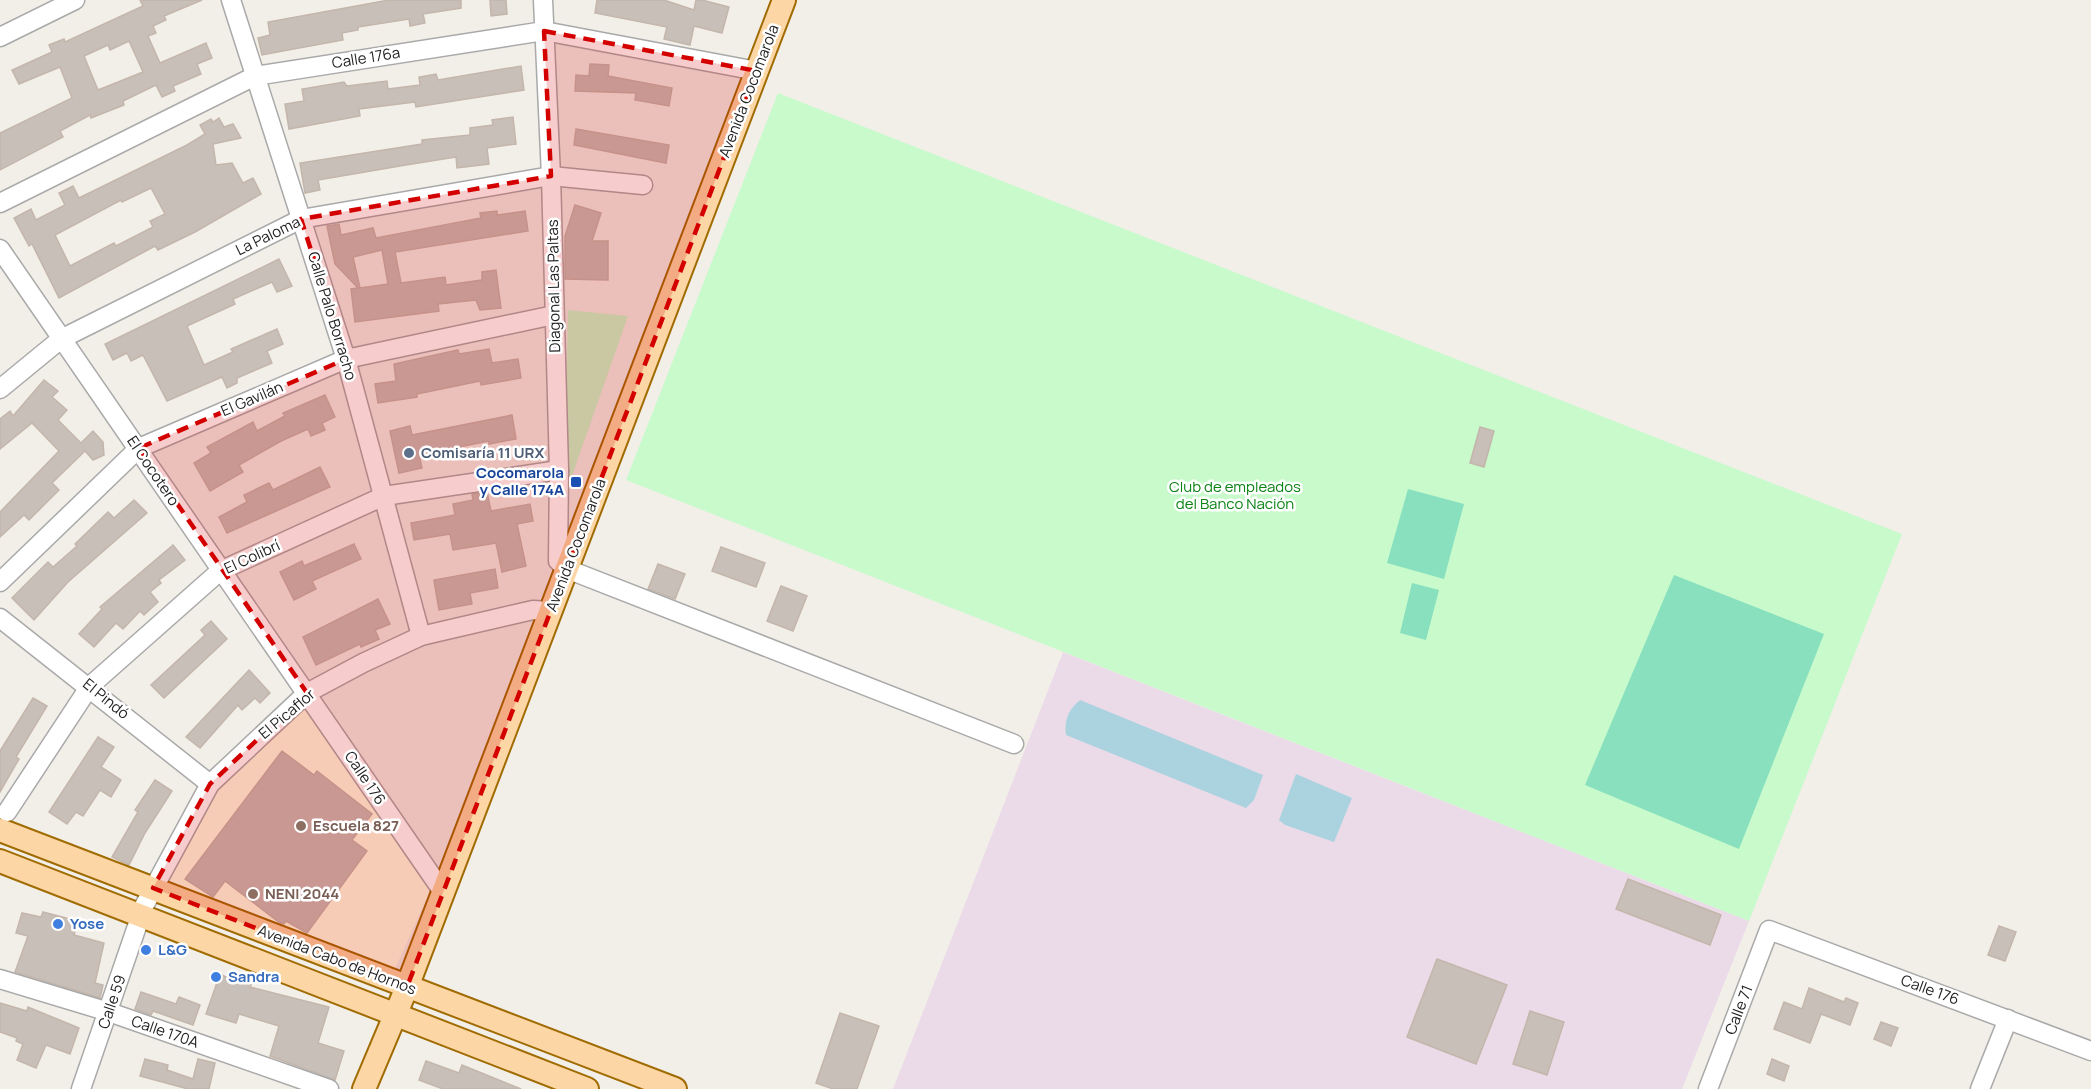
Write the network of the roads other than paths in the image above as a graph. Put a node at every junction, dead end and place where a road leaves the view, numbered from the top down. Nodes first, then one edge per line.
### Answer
1 (75, 0) edge
2 (231, 0) edge
3 (543, 0) edge
4 (784, 0) edge
5 (544, 31) junction
6 (0, 37) edge
7 (757, 71) junction
8 (255, 76) junction
9 (551, 176) junction
10 (643, 185) dead end
11 (0, 203) edge
12 (301, 219) junction
13 (0, 249) edge
14 (554, 315) junction
15 (61, 339) junction
16 (346, 358) junction
17 (0, 389) edge
18 (139, 448) junction
19 (559, 470) junction
20 (384, 496) junction
21 (567, 569) junction
22 (220, 571) junction
23 (0, 582) edge
24 (550, 611) junction
25 (0, 618) edge
26 (421, 636) junction
27 (90, 686) junction
28 (308, 693) junction
29 (1014, 744) dead end
30 (210, 784) junction
31 (3, 821) edge
32 (0, 861) edge
33 (153, 888) junction
34 (443, 892) junction
35 (142, 915) junction
36 (1769, 930) joint
37 (0, 979) edge
38 (407, 987) junction
39 (109, 1012) junction
40 (395, 1013) junction
41 (2008, 1019) junction
42 (2091, 1051) edge
43 (81, 1089) edge
44 (329, 1089) edge
45 (364, 1089) edge
46 (587, 1089) edge
47 (675, 1089) edge
48 (1708, 1089) edge
49 (1980, 1089) edge

1 - 6 street
2 - 8 street, Calle Palo Borracho
3 - 5 street, Diagonal Las Paltas
4 - 7 main road, Avenida Cocomarola
5 - 7 street, Calle 176a
5 - 8 street, Calle 176a
5 - 9 street, Diagonal Las Paltas
7 - 21 main road, Avenida Cocomarola
8 - 11 street, Calle 176a
8 - 12 street, Calle Palo Borracho
9 - 10 street, La Paloma
9 - 12 street, La Paloma
9 - 14 street, Diagonal Las Paltas
12 - 15 street, La Paloma
12 - 16 street, Calle Palo Borracho
13 - 15 street, El Cocotero
14 - 16 street, El Gavilán
14 - 19 street, Diagonal Las Paltas
15 - 17 street, La Paloma
15 - 18 street, El Cocotero
16 - 18 street, El Gavilán
16 - 20 street, Calle Palo Borracho
18 - 22 street, El Cocotero
18 - 23 street, El Gavilán
19 - 20 street, El Colibrí
19 - 21 street, Diagonal Las Paltas
20 - 22 street, El Colibrí
20 - 26 street, Calle Palo Borracho
21 - 24 main road, Avenida Cocomarola
21 - 29 street
22 - 27 street, El Colibrí
22 - 28 street, El Cocotero
24 - 26 street, El Picaflor
24 - 34 main road, Avenida Cocomarola
25 - 27 street, El Pindó
26 - 28 street, El Picaflor
27 - 30 street, El Pindó
27 - 31 street, El Colibrí
28 - 30 street, El Picaflor
28 - 34 street, Calle 176
30 - 33 street, El Picaflor
31 - 33 main road, Avenida Cabo de Hornos
32 - 35 main road, Avenida Cabo de Hornos
33 - 35 street, El Picaflor
33 - 38 main road, Avenida Cabo de Hornos
34 - 38 main road, Avenida Cocomarola
35 - 39 street, Calle 59
35 - 40 main road, Avenida Cabo de Hornos
36 - 41 street, Calle 176
36 - 48 street, Calle 71
37 - 39 street, Calle 170A
38 - 40 main road, Avenida Cocomarola
38 - 47 main road, Avenida Cabo de Hornos
39 - 43 street, Calle 59
39 - 44 street, Calle 170A
40 - 45 main road, Avenida Cocomarola
40 - 46 main road, Avenida Cabo de Hornos
41 - 42 street, Calle 176
41 - 49 street

